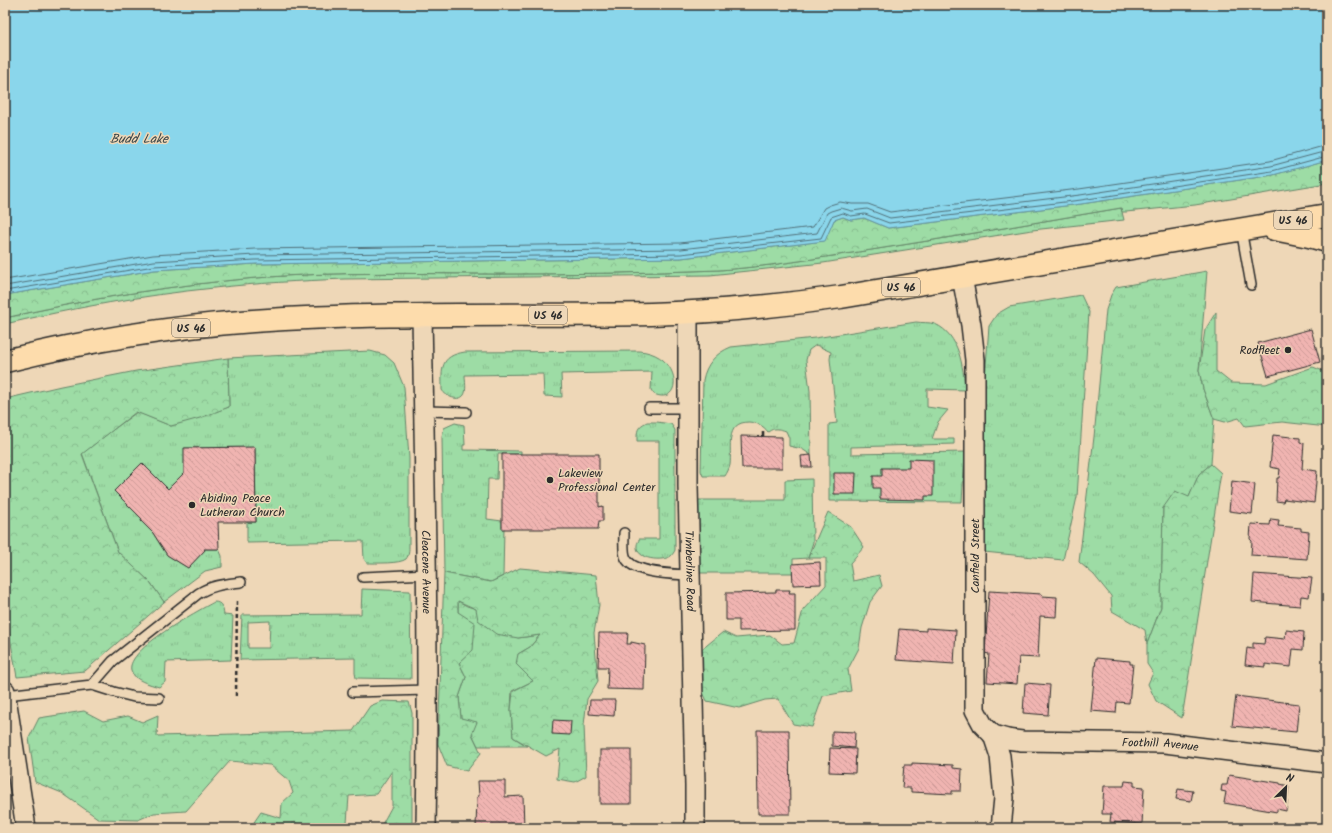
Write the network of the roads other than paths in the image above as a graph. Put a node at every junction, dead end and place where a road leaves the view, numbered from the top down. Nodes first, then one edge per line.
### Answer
1 (1327, 215) edge
2 (1250, 227) junction
3 (1327, 241) edge
4 (962, 277) junction
5 (1251, 285) dead end
6 (688, 313) junction
7 (422, 315) junction
8 (5, 361) edge
9 (649, 408) dead end
10 (688, 408) junction
11 (424, 411) junction
12 (466, 412) dead end
13 (624, 533) dead end
14 (427, 574) junction
15 (689, 575) junction
16 (363, 577) dead end
17 (239, 582) road end
18 (92, 684) junction
19 (428, 690) junction
20 (353, 692) dead end
21 (5, 693) edge
22 (159, 698) dead end
23 (993, 734) junction
24 (1327, 763) edge
25 (26, 828) edge
26 (426, 828) edge
27 (694, 828) edge
28 (1001, 828) edge

1 - 2 main road, US 46
2 - 3 main road
2 - 4 main road, US 46
2 - 5 lane
4 - 6 main road, US 46
4 - 23 street, Canfield Street
6 - 7 main road, US 46
6 - 10 street, Timberline Road
7 - 8 main road, US 46
7 - 11 street, Cleacene Avenue
9 - 10 lane
10 - 15 street, Timberline Road
11 - 12 lane
11 - 14 street, Cleacene Avenue
13 - 15 lane
14 - 16 lane
14 - 19 street, Cleacene Avenue
15 - 27 street, Timberline Road
17 - 18 lane
18 - 21 lane
18 - 22 lane
19 - 20 lane
19 - 26 street, Cleacene Avenue
21 - 25 street
23 - 24 street, Foothill Avenue
23 - 28 street, Canfield Street

